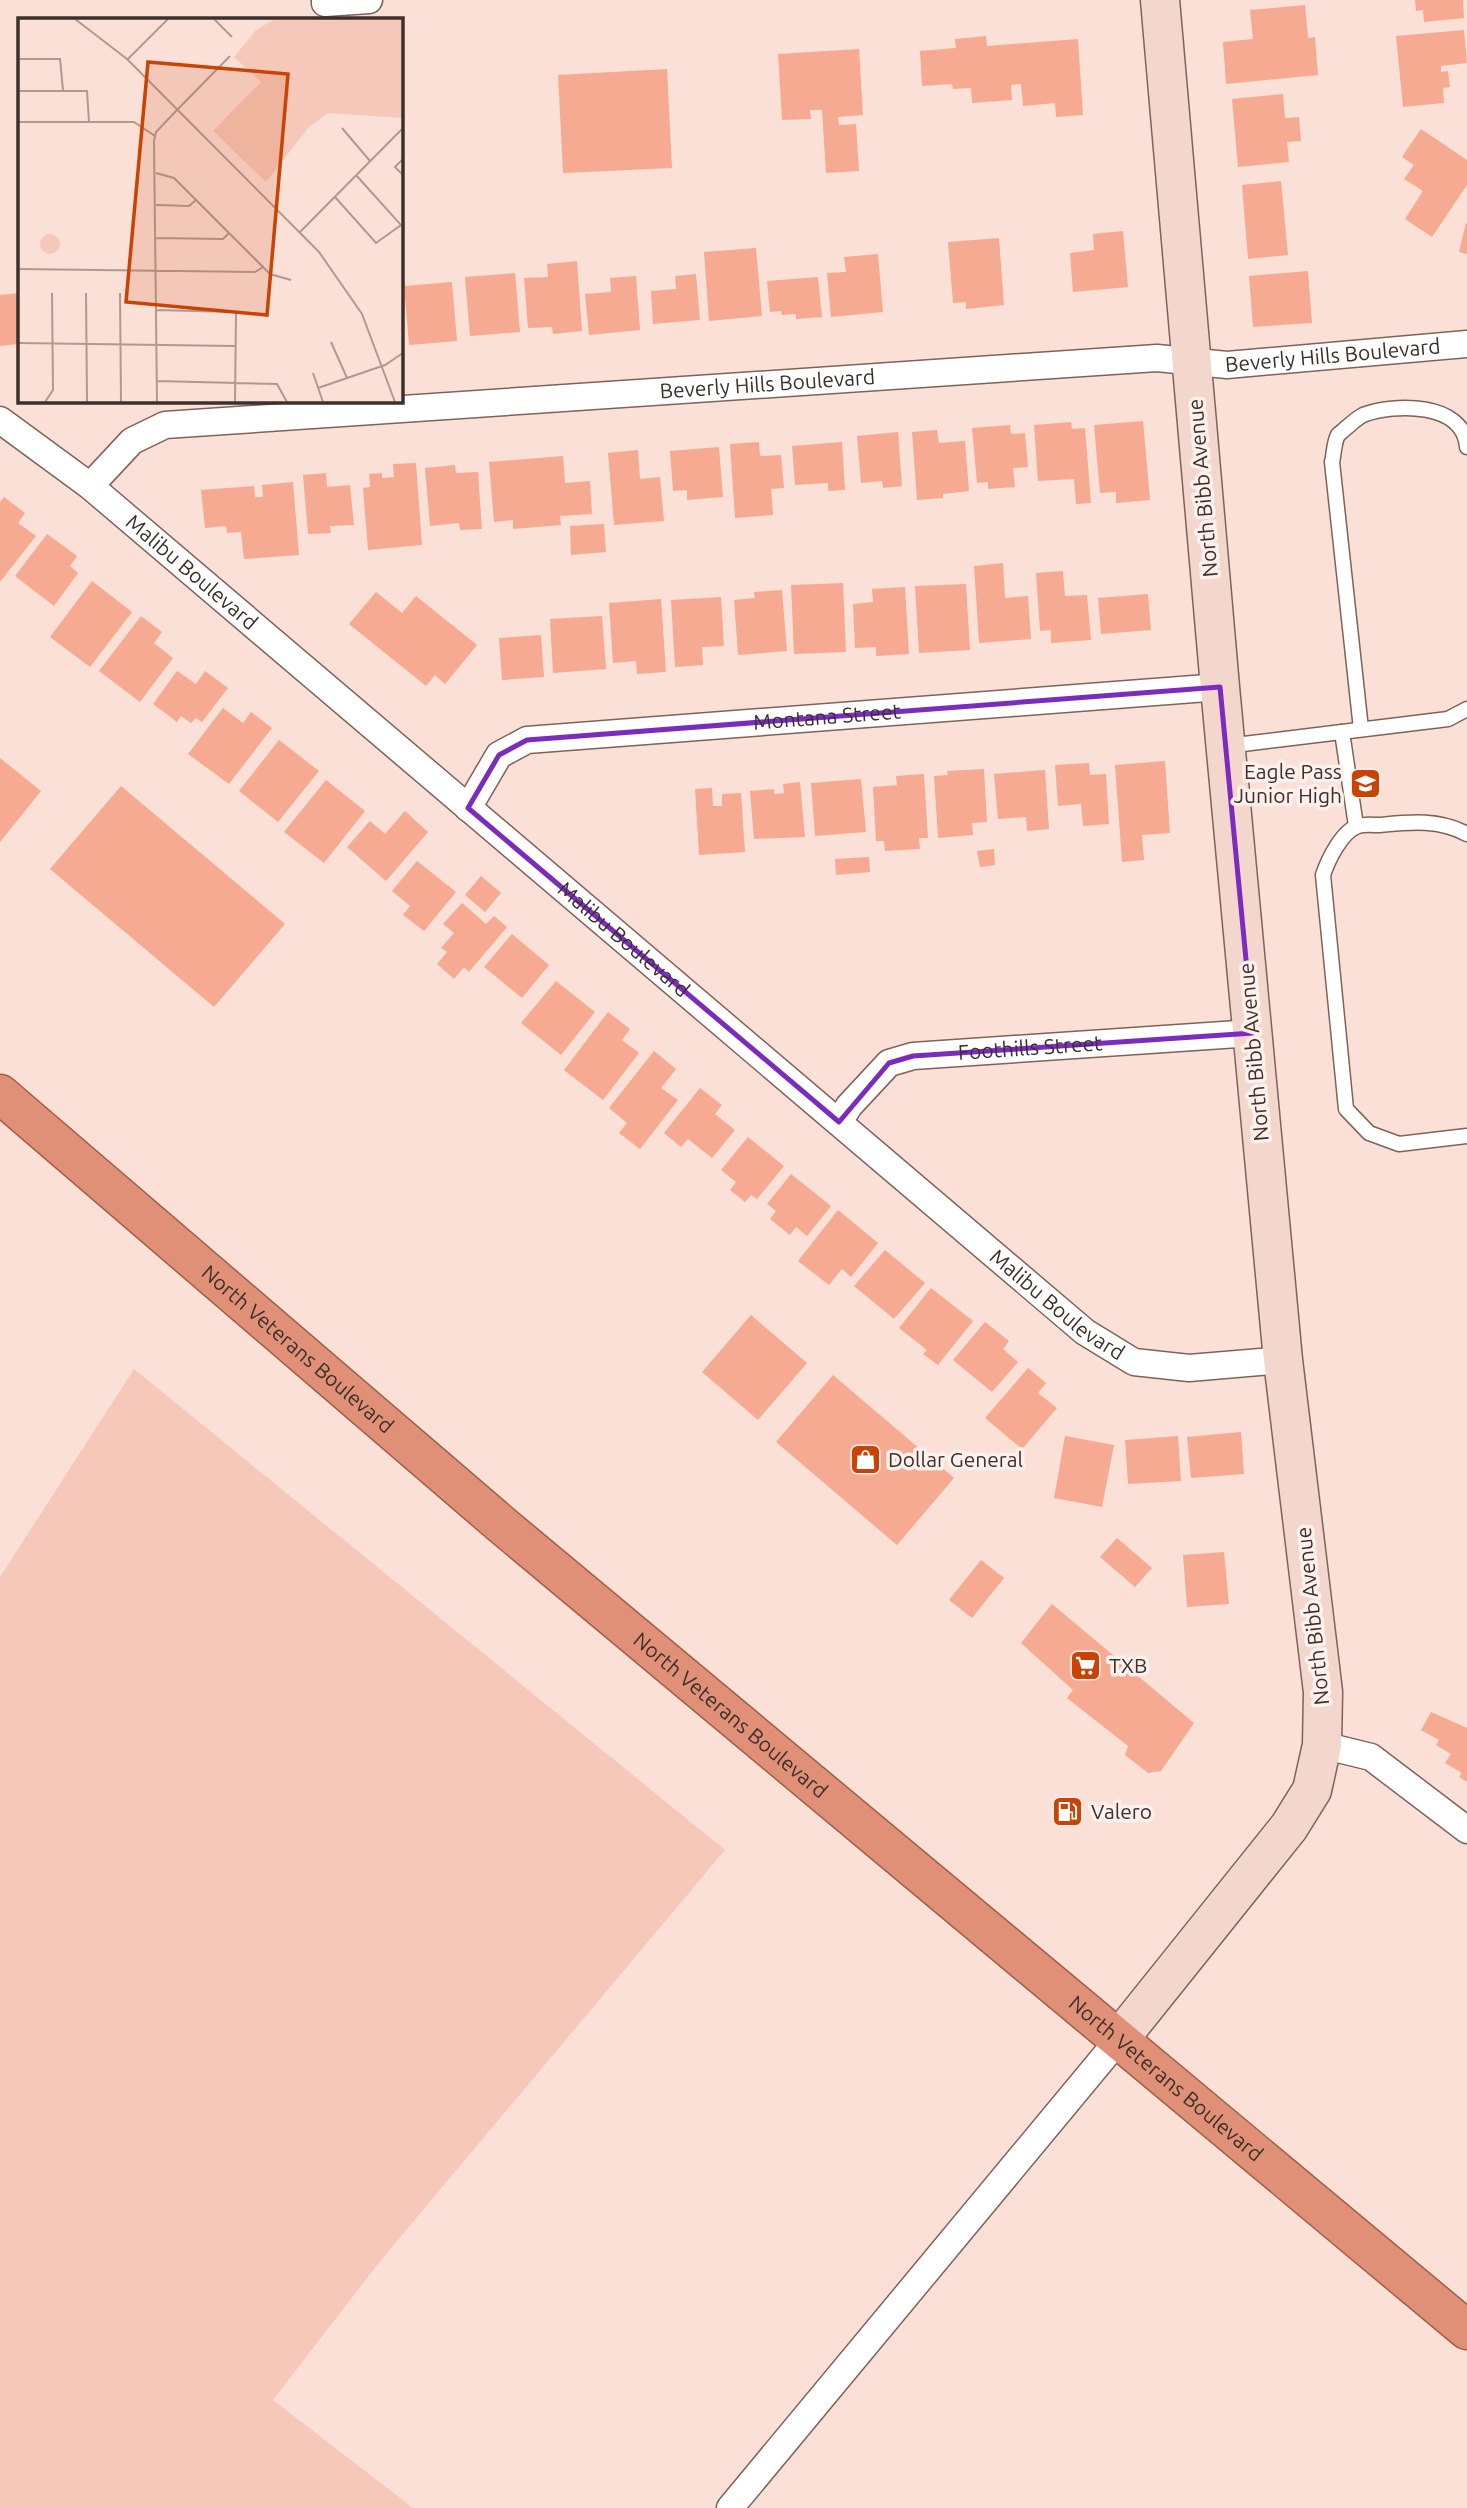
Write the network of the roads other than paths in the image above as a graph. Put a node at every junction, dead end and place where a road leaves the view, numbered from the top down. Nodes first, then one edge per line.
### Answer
1 (369, 0) edge
2 (1160, 0) edge
3 (325, 1) edge
4 (1467, 344) edge
5 (1192, 362) junction
6 (0, 420) edge
7 (1467, 447) edge
8 (90, 486) junction
9 (1220, 687) junction
10 (1467, 709) edge
11 (1361, 729) junction
12 (1342, 732) junction
13 (1226, 746) junction
14 (468, 808) junction
15 (1356, 826) junction
16 (1467, 834) edge
17 (1253, 1033) junction
18 (0, 1094) edge
19 (839, 1122) junction
20 (1467, 1136) edge
21 (1283, 1360) junction
22 (1322, 1745) junction
23 (1467, 1830) edge
24 (1120, 2038) junction
25 (1467, 2330) edge
26 (730, 2508) edge

1 - 3 street
2 - 5 main road, North Bibb Avenue
4 - 5 street, Beverly Hills Boulevard
5 - 8 street, Beverly Hills Boulevard
5 - 9 main road, North Bibb Avenue
6 - 8 street, Malibu Boulevard
7 - 11 lane
8 - 14 street, Malibu Boulevard
9 - 13 main road, North Bibb Avenue
9 - 14 street, Montana Street
10 - 11 lane
11 - 12 lane
12 - 13 lane
12 - 15 lane
13 - 17 main road, North Bibb Avenue
14 - 19 street, Malibu Boulevard
15 - 16 lane
15 - 20 lane
17 - 19 street, Foothills Street
17 - 21 main road, North Bibb Avenue
18 - 24 highway, North Veterans Boulevard
19 - 21 street, Malibu Boulevard
21 - 22 main road, North Bibb Avenue
22 - 23 street
22 - 24 main road, North Bibb Avenue
24 - 25 highway, North Veterans Boulevard
24 - 26 street

